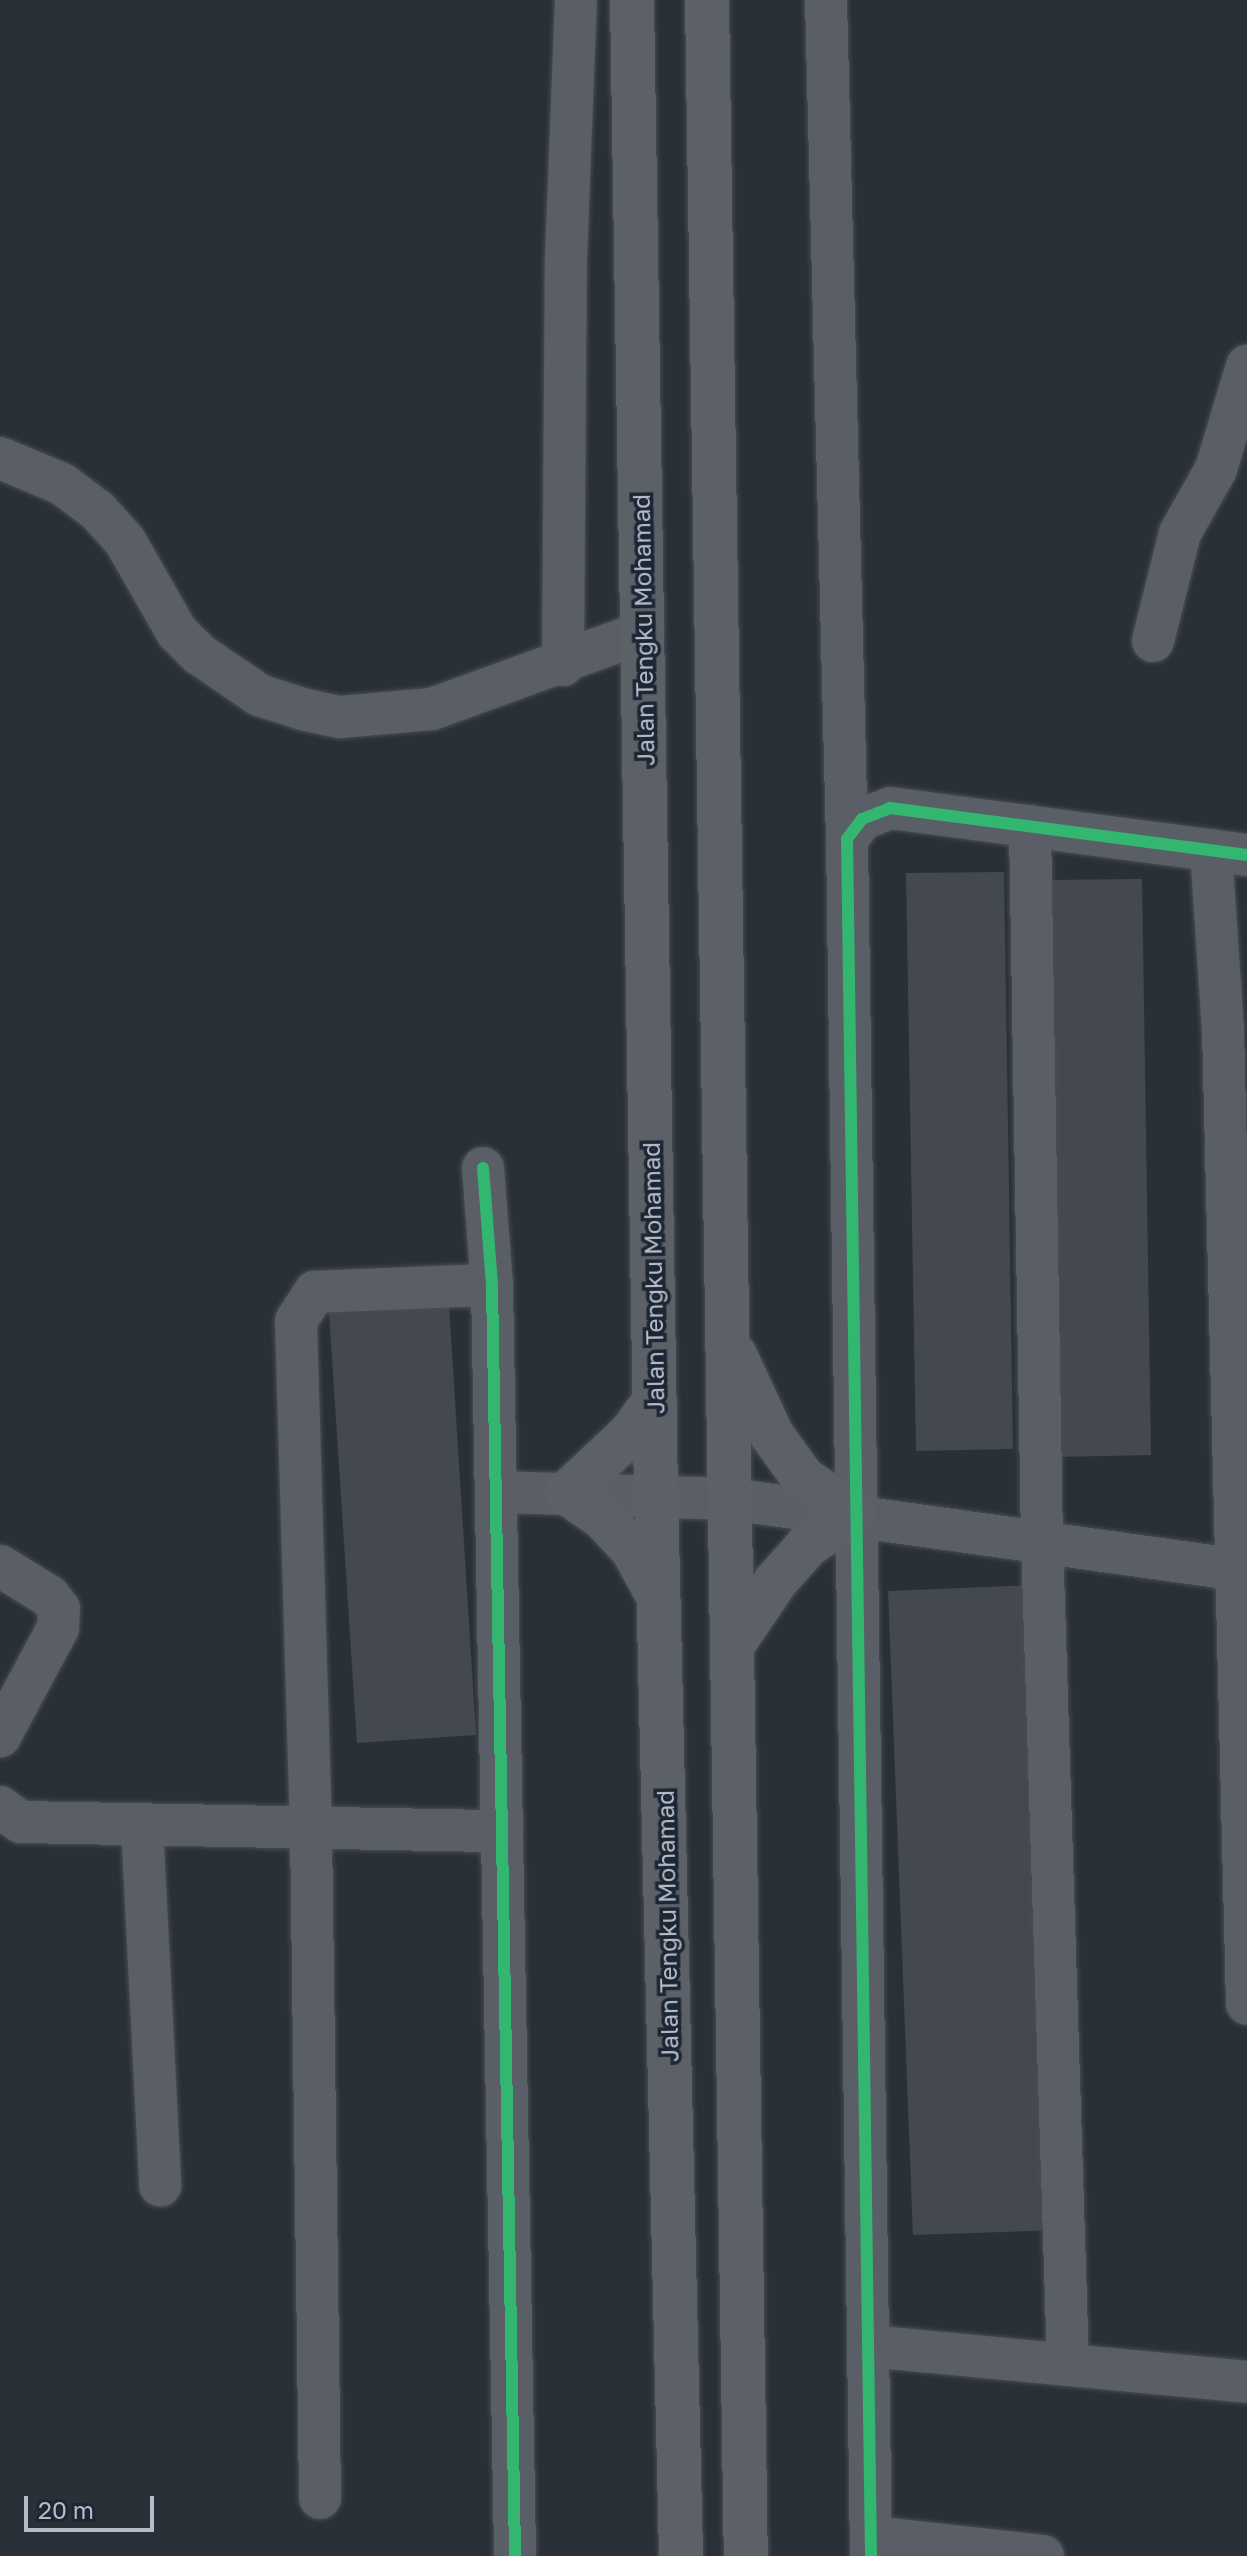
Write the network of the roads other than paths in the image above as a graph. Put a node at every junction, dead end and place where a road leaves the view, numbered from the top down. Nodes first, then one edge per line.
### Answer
1 (576, 0) edge
2 (632, 0) edge
3 (707, 0) edge
4 (826, 0) edge
5 (1247, 366) edge
6 (0, 458) edge
7 (643, 632) junction
8 (1153, 641) dead end
9 (563, 665) junction
10 (1030, 826) junction
11 (847, 839) junction
12 (1229, 853) edge
13 (1235, 1031) edge
14 (483, 1168) dead end
15 (1237, 1185) edge
16 (492, 1285) junction
17 (728, 1338) junction
18 (1239, 1380) edge
19 (655, 1400) junction
20 (496, 1492) junction
21 (567, 1493) junction
22 (656, 1493) junction
23 (730, 1499) junction
24 (854, 1514) junction
25 (1042, 1541) junction
26 (0, 1566) edge
27 (1240, 1570) edge
28 (659, 1599) junction
29 (732, 1646) junction
30 (0, 1736) edge
31 (0, 1807) edge
32 (142, 1825) junction
33 (311, 1830) junction
34 (502, 1831) junction
35 (1247, 2004) edge
36 (160, 2186) dead end
37 (868, 2346) junction
38 (1068, 2365) junction
39 (1247, 2382) edge
40 (320, 2498) dead end
41 (871, 2547) edge
42 (515, 2556) edge
43 (681, 2556) edge
44 (746, 2556) edge
45 (1043, 2556) edge

1 - 9 street
2 - 7 main road, Jalan Tengku Mohamad
3 - 17 main road
4 - 11 street
5 - 8 street
6 - 9 street
7 - 9 street
7 - 19 main road, Jalan Tengku Mohamad
10 - 11 street
10 - 12 street
10 - 25 street
11 - 24 street
12 - 13 street
13 - 15 street
14 - 16 street
15 - 18 street
16 - 20 street
16 - 33 street
17 - 23 main road
17 - 24 main road
18 - 27 street
19 - 21 main road
19 - 22 main road, Jalan Tengku Mohamad
20 - 21 street
20 - 34 street
21 - 22 street
21 - 28 main road
22 - 23 street
22 - 28 main road, Jalan Tengku Mohamad
23 - 24 street
23 - 29 main road
24 - 25 street
24 - 29 main road
24 - 37 street
25 - 27 street
25 - 38 street
26 - 30 street
27 - 35 street
28 - 43 main road, Jalan Tengku Mohamad
29 - 44 main road
31 - 32 street
32 - 33 street
32 - 36 street
33 - 34 street
33 - 40 street
34 - 42 street
37 - 38 street
37 - 41 street
38 - 39 street
41 - 45 street

